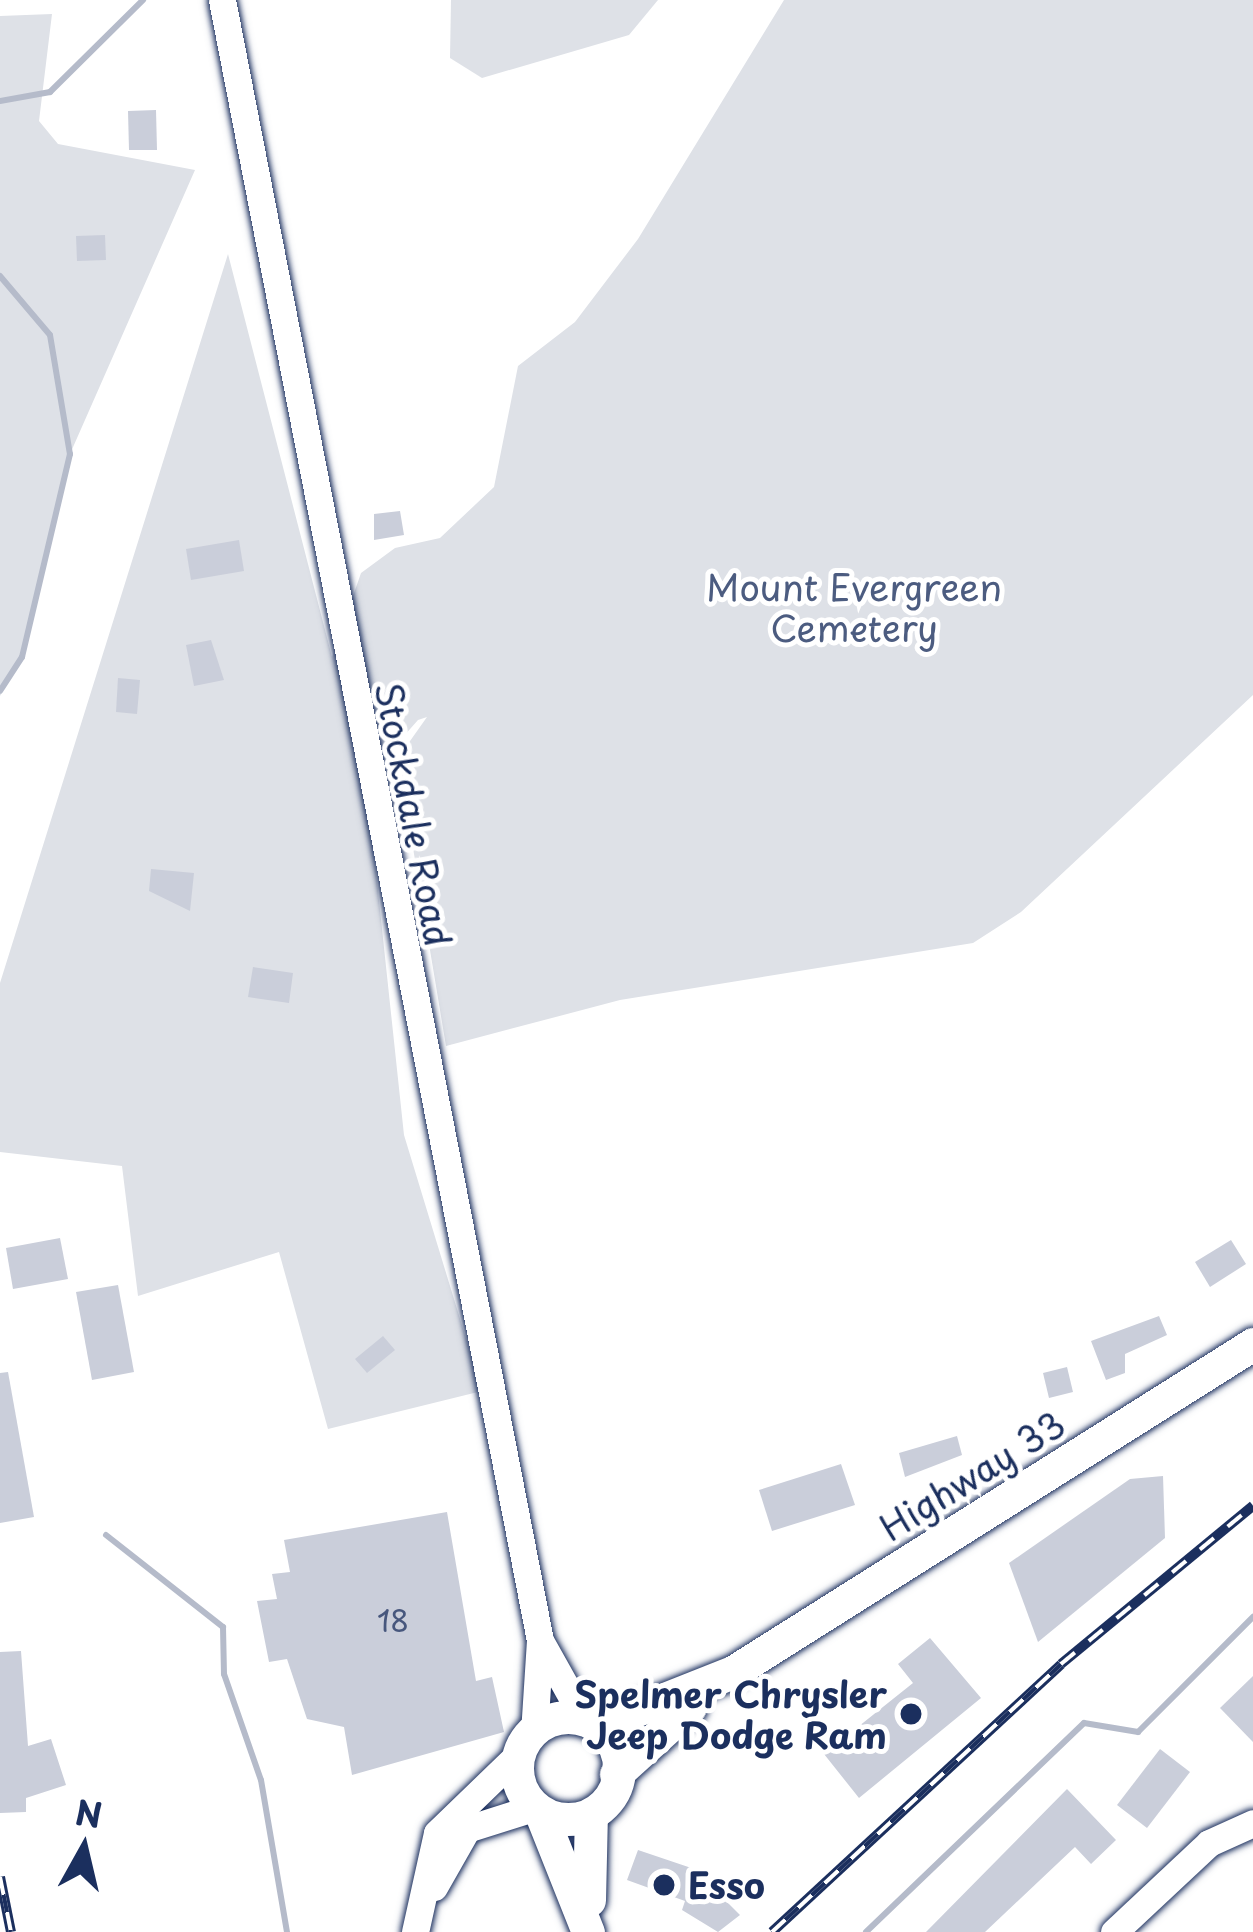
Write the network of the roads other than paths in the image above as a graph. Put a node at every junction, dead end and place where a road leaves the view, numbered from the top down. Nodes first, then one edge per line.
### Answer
1 (221, 0) edge
2 (1253, 1345) edge
3 (540, 1640) junction
4 (733, 1672) junction
5 (592, 1722) junction
6 (528, 1742) junction
7 (616, 1774) junction
8 (537, 1811) junction
9 (590, 1814) junction
10 (1253, 1822) edge
11 (416, 1928) edge
12 (590, 1932) edge
13 (1114, 1932) edge

1 - 3 street, Stockdale Road
2 - 4 main road, Highway 33
3 - 5 street, Stockdale Road
3 - 6 street, Stockdale Road
4 - 5 main road, Highway 33
4 - 7 main road, Highway 33
5 - 6 main road
5 - 7 main road
6 - 8 main road
6 - 11 street
7 - 9 main road
8 - 9 main road
8 - 11 street
8 - 12 main road
9 - 12 main road
10 - 13 street

